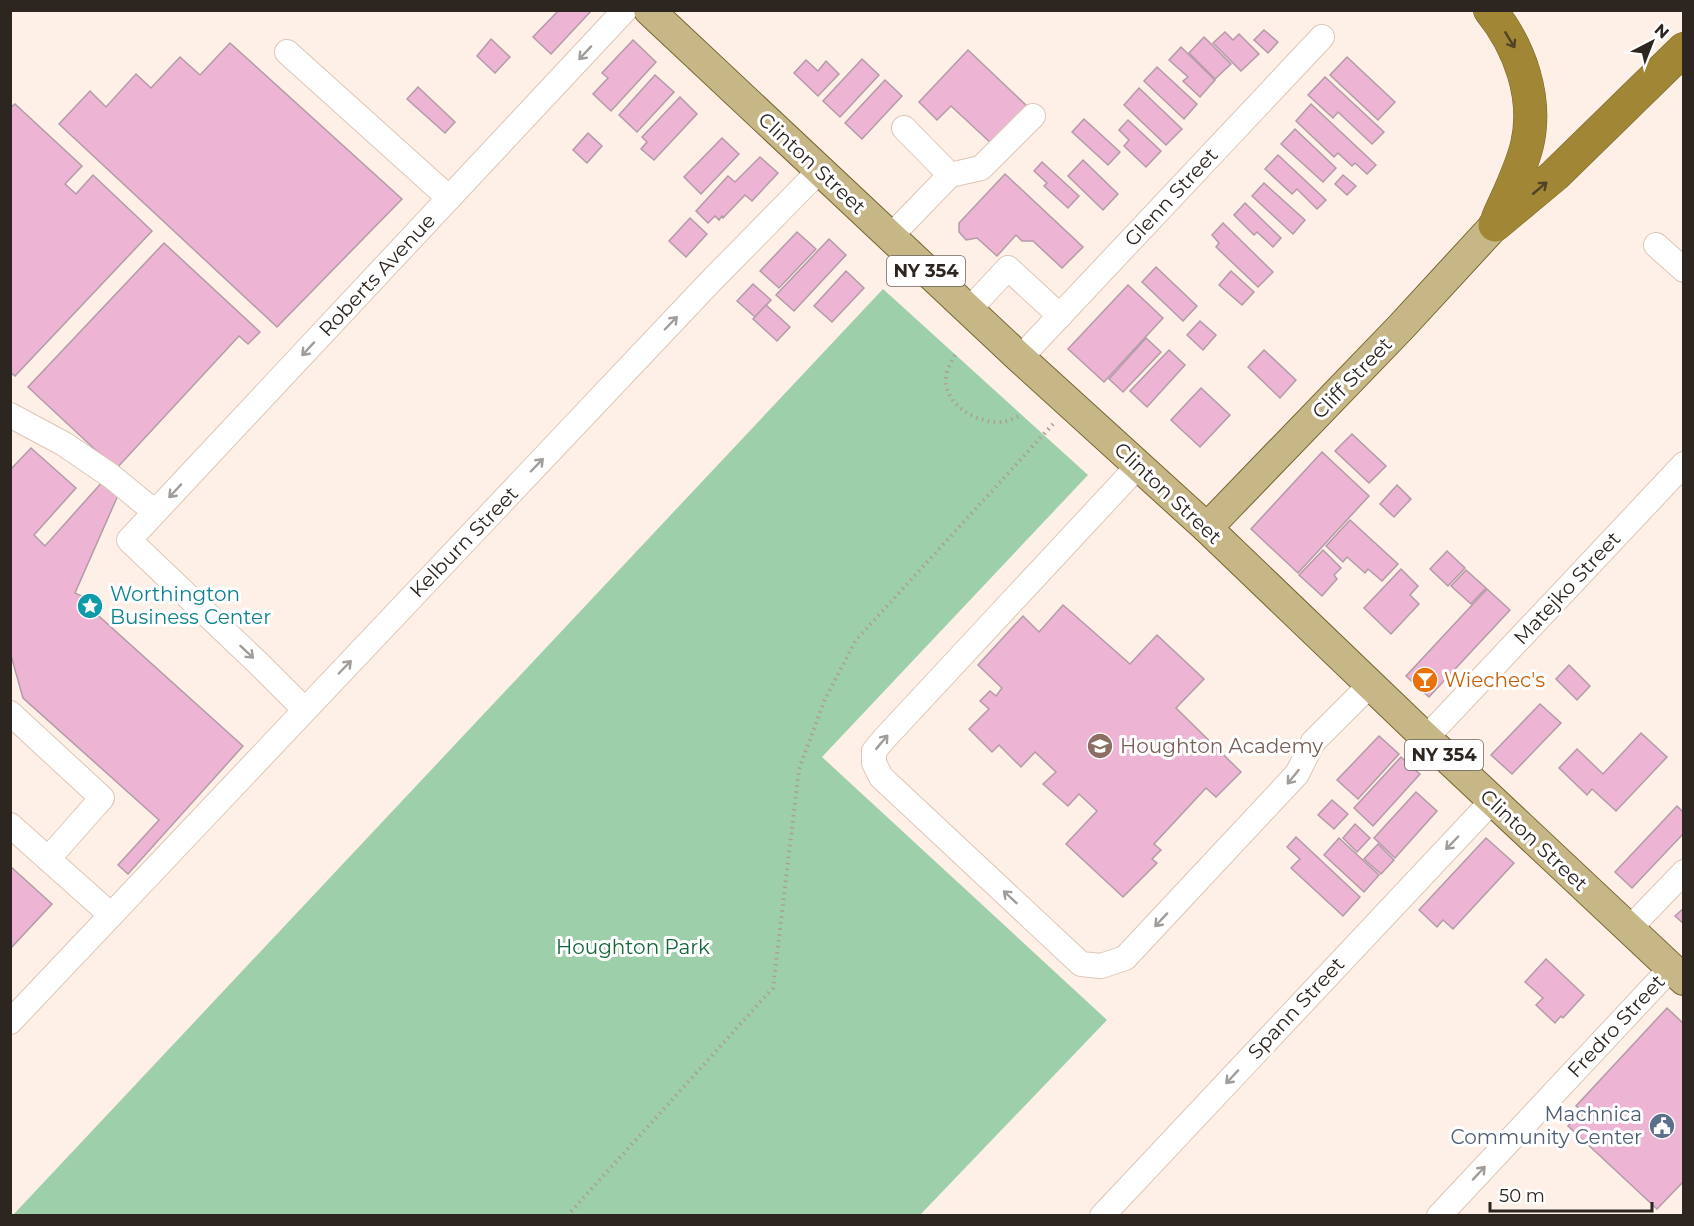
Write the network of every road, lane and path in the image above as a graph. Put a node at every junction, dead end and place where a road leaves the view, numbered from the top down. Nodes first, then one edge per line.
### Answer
1 (625, 10) edge
2 (649, 10) edge
3 (1490, 10) edge
4 (1322, 37) dead end
5 (1683, 49) edge
6 (287, 52) dead end
7 (1033, 116) dead end
8 (904, 128) dead end
9 (819, 171) junction
10 (950, 175) junction
11 (449, 198) junction
12 (1495, 225) junction
13 (890, 237) junction
14 (1656, 245) dead end
15 (1683, 270) edge
16 (969, 310) junction
17 (1060, 316) junction
18 (955, 355) dead end
19 (1020, 358) junction
20 (1071, 404) junction
21 (10, 416) edge
22 (1021, 416) dead end
23 (1683, 464) edge
24 (1138, 465) junction
25 (155, 512) junction
26 (1207, 528) junction
27 (1370, 685) junction
28 (304, 709) junction
29 (10, 712) edge
30 (1426, 738) junction
31 (1492, 801) junction
32 (10, 825) edge
33 (48, 859) junction
34 (1683, 872) edge
35 (111, 915) junction
36 (1629, 929) junction
37 (1677, 974) edge
38 (10, 1022) edge
39 (567, 1215) edge
40 (1101, 1215) edge
41 (1439, 1215) edge

1 -> 11 street, Roberts Avenue
2 - 9 main road, Clinton Street / NY 354
3 -> 12 highway
4 - 17 street, Glenn Street
12 -> 5 highway
6 - 11 street
7 - 10 street
8 - 10 street
9 - 13 main road, Clinton Street / NY 354
28 -> 9 street, Kelburn Street
10 - 13 street
11 -> 25 street, Roberts Avenue
12 - 26 main road, Cliff Street
13 - 16 main road, Clinton Street / NY 354
14 - 15 street
16 - 17 street
16 - 19 main road, Clinton Street / NY 354
17 - 19 street, Glenn Street
18 - 22 path
19 - 20 main road, Clinton Street / NY 354
20 - 24 main road, Clinton Street / NY 354
20 - 39 path
21 - 25 street
23 - 30 street, Matejko Street
24 - 26 main road, Clinton Street / NY 354
27 -> 24 street
25 -> 28 street, Roberts Avenue
26 - 27 main road, Clinton Street / NY 354
27 - 30 main road, Clinton Street / NY 354
28 - 35 street, Kelburn Street
29 - 33 street
30 - 31 main road, Clinton Street / NY 354
31 - 36 main road, Clinton Street / NY 354
31 -> 40 street, Spann Street
32 - 33 street
33 - 35 street
34 - 36 street
35 - 38 street, Kelburn Street
36 - 37 main road, Clinton Street / NY 354
41 -> 37 street, Fredro Street

